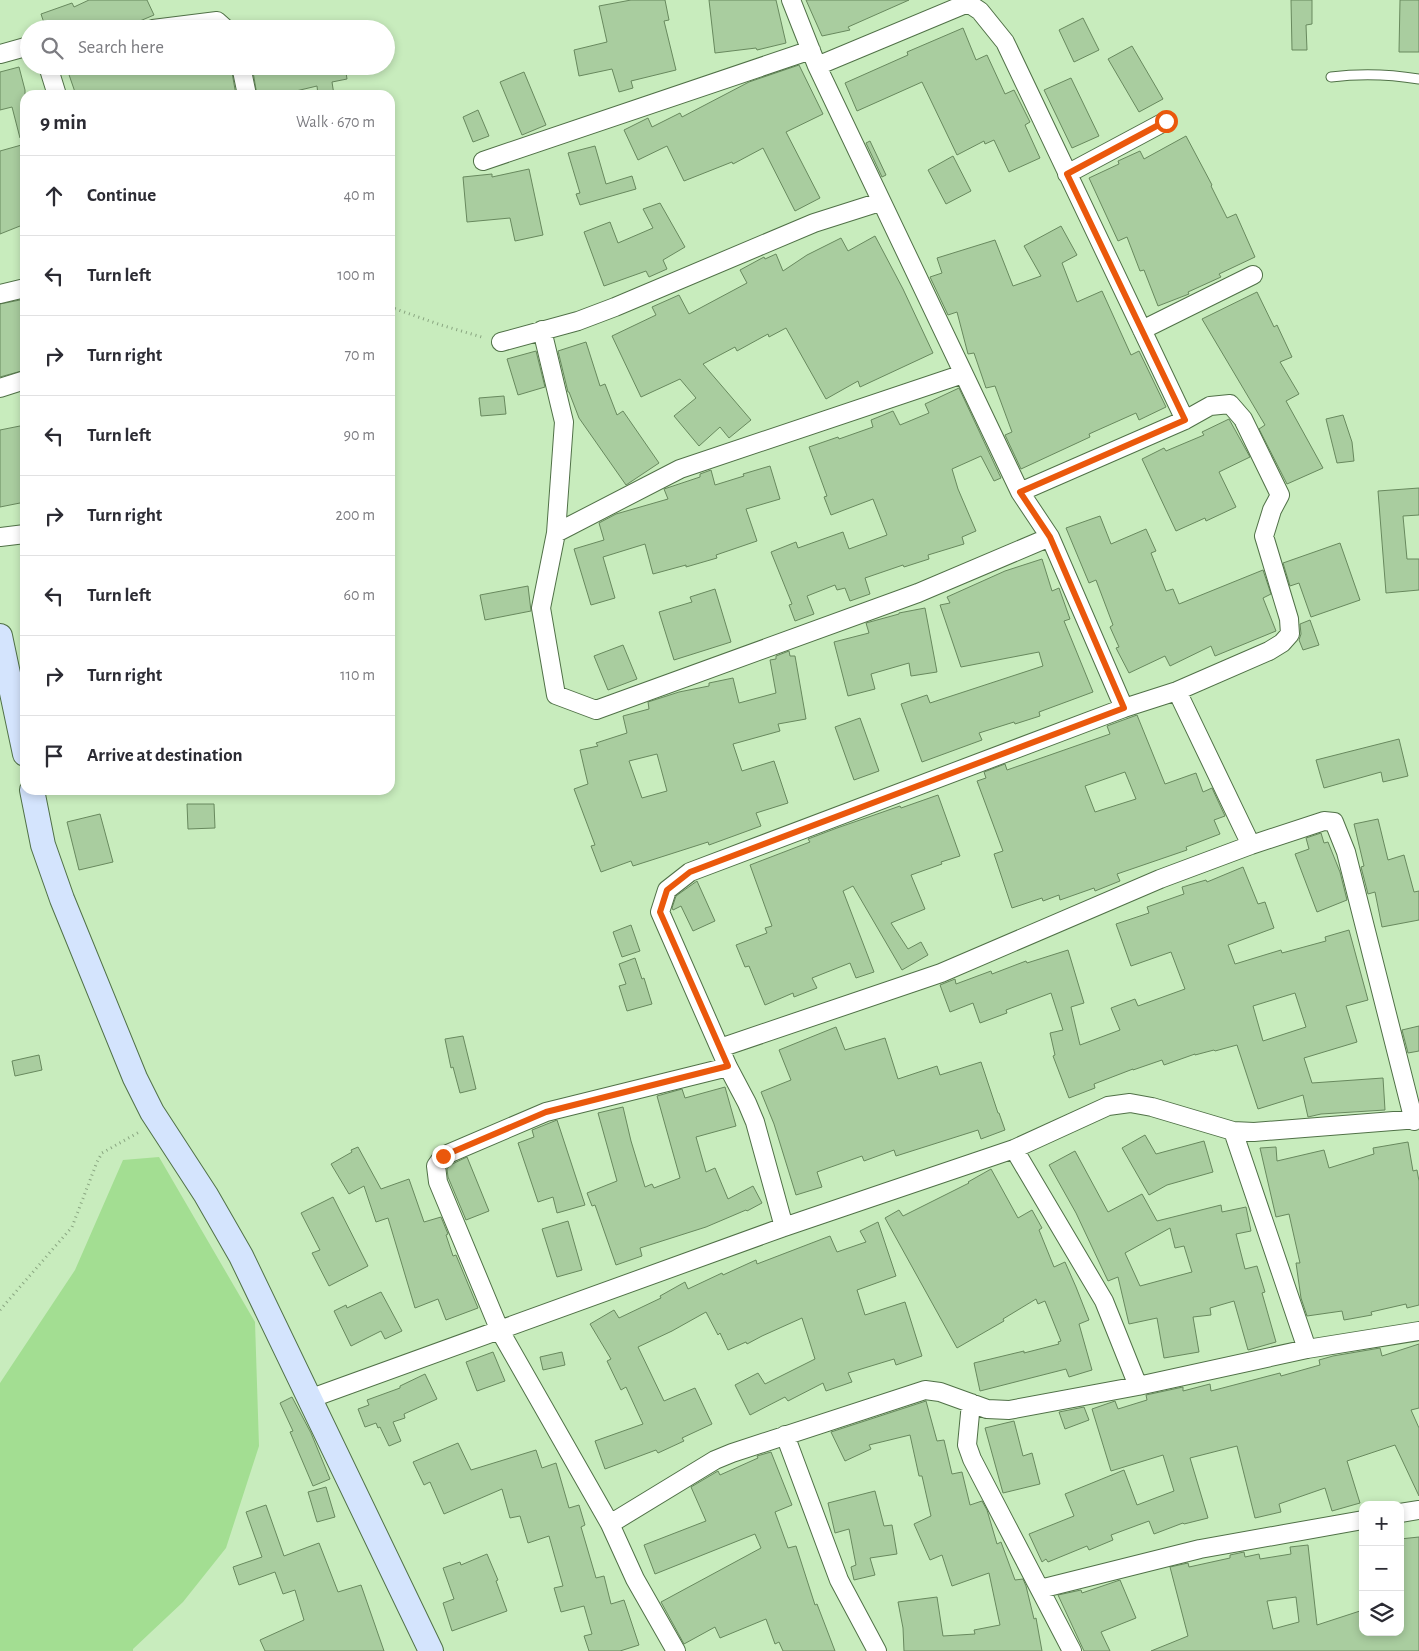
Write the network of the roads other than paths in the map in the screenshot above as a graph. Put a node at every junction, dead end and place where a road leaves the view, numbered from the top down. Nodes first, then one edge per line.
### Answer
1 (791, 0) edge
2 (20, 48) edge
3 (0, 54) edge
4 (814, 58) junction
5 (51, 75) edge
6 (243, 75) edge
7 (1332, 77) dead end
8 (1419, 80) edge
9 (55, 90) edge
10 (246, 90) edge
11 (1166, 121) dead end
12 (483, 161) dead end
13 (1067, 174) junction
14 (880, 202) junction
15 (1253, 275) dead end
16 (20, 289) edge
17 (0, 294) edge
18 (542, 330) junction
19 (1142, 330) junction
20 (501, 342) road end
21 (963, 374) junction
22 (20, 382) edge
23 (0, 388) edge
24 (1185, 420) junction
25 (1020, 492) junction
26 (556, 533) junction
27 (20, 535) edge
28 (0, 537) edge
29 (1050, 537) junction
30 (0, 636) edge
31 (1177, 690) junction
32 (7, 697) edge
33 (1124, 708) junction
34 (20, 738) edge
35 (33, 795) edge
36 (1251, 844) junction
37 (720, 1048) junction
38 (728, 1066) junction
39 (1417, 1120) edge
40 (1233, 1131) junction
41 (1014, 1149) junction
42 (784, 1227) junction
43 (500, 1331) junction
44 (1419, 1331) edge
45 (1307, 1349) junction
46 (1138, 1386) junction
47 (309, 1399) junction
48 (971, 1403) junction
49 (785, 1436) junction
50 (1419, 1510) edge
51 (1404, 1512) edge
52 (1359, 1521) edge
53 (610, 1524) junction
54 (1040, 1589) junction
55 (431, 1651) edge
56 (676, 1651) edge
57 (877, 1651) edge
58 (1072, 1651) edge

1 - 4 street
2 - 3 street
4 - 12 street
4 - 13 street
4 - 14 street
5 - 9 street
6 - 10 street
7 - 8 lane
11 - 13 street
13 - 19 street
14 - 18 street
14 - 21 street
15 - 19 street
16 - 17 street
18 - 20 street
18 - 26 street
19 - 24 street
21 - 25 street
21 - 26 street
22 - 23 street
24 - 25 street
24 - 31 street
25 - 29 street
26 - 29 street
27 - 28 street
29 - 33 street
30 - 32 street
31 - 33 street
31 - 36 street
32 - 34 street
33 - 37 street
35 - 47 street
36 - 37 street
36 - 39 street
37 - 38 street
38 - 42 street
38 - 43 street
39 - 40 street
40 - 41 street
40 - 45 street
41 - 42 street
41 - 46 street
42 - 43 street
43 - 47 street
43 - 53 street
44 - 45 street
45 - 46 street
46 - 48 street
47 - 55 street
48 - 49 street
48 - 54 street
49 - 53 street
49 - 57 street
50 - 51 street
52 - 54 street
53 - 56 street
54 - 58 street

